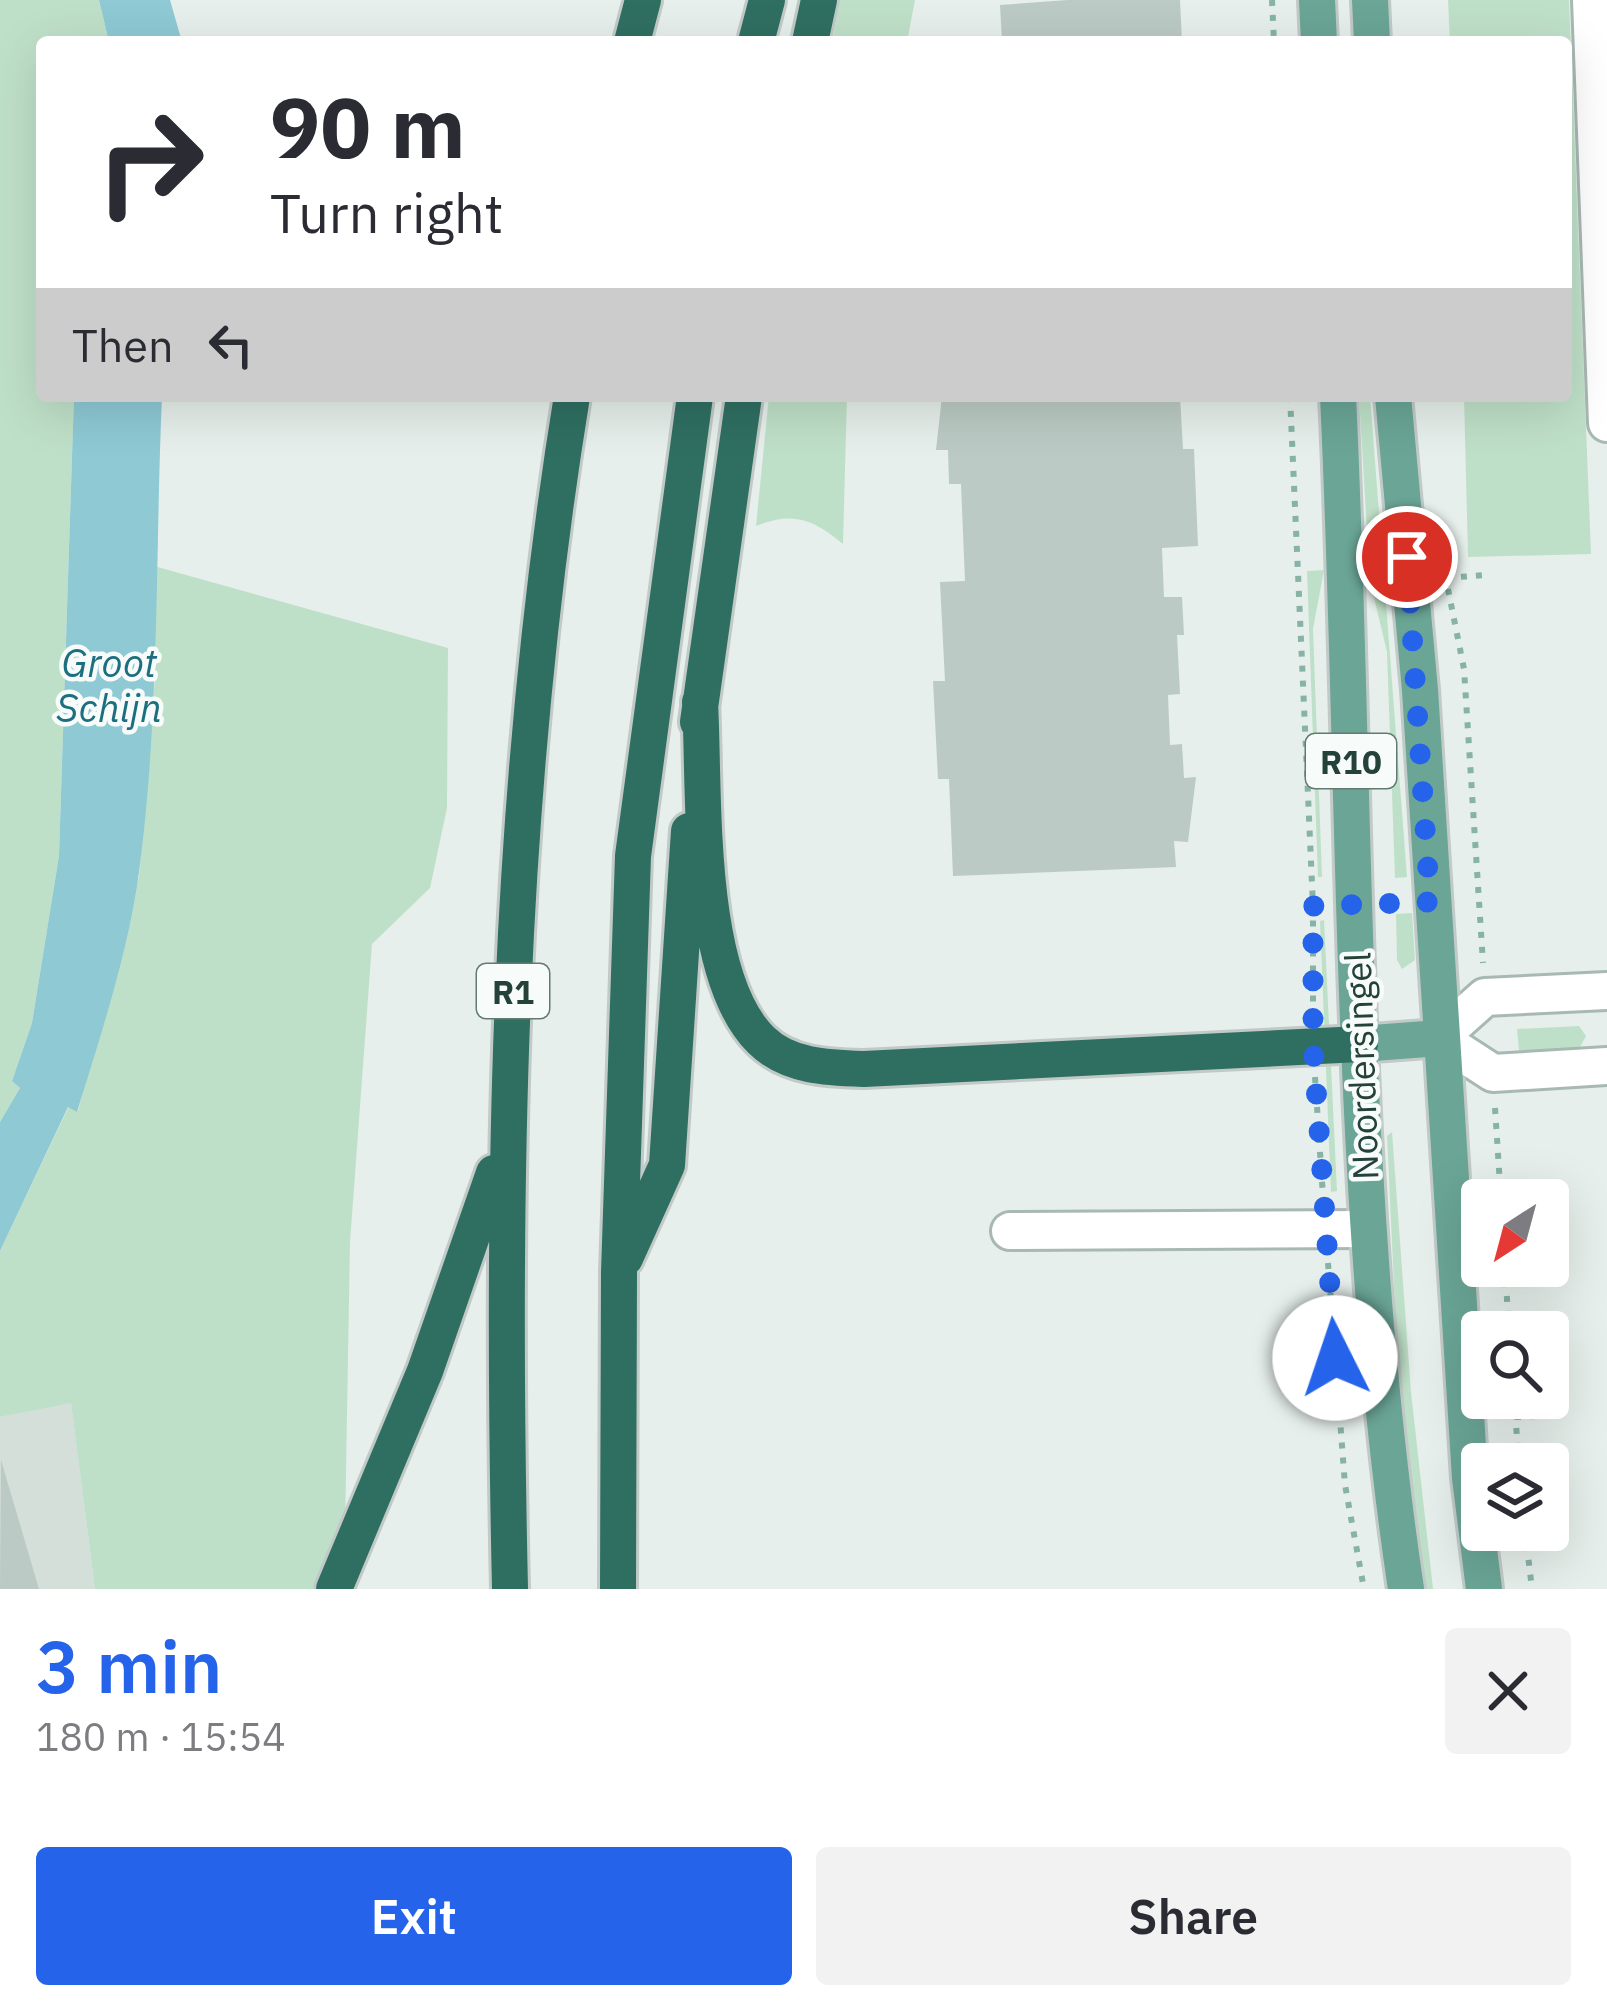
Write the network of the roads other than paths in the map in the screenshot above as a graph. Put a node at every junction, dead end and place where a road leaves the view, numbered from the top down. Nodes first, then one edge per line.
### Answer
1 (643, 0) edge
2 (766, 0) edge
3 (819, 0) edge
4 (1317, 0) edge
5 (1370, 0) edge
6 (1592, 0) edge
7 (634, 36) edge
8 (757, 36) edge
9 (810, 36) edge
10 (1319, 36) edge
11 (1372, 36) edge
12 (571, 402) edge
13 (694, 402) edge
14 (743, 402) edge
15 (1338, 402) edge
16 (1394, 402) edge
17 (1607, 423) edge
18 (700, 703) junction
19 (1607, 991) edge
20 (1439, 1038) junction
21 (1360, 1044) junction
22 (1607, 1066) edge
23 (507, 1136) junction
24 (1367, 1229) junction
25 (1010, 1231) dead end
26 (619, 1272) junction
27 (334, 1589) edge
28 (509, 1589) edge
29 (618, 1589) edge
30 (1406, 1589) edge
31 (1484, 1589) edge

1 - 7 highway
2 - 8 highway
3 - 9 highway
4 - 10 main road
5 - 11 main road
6 - 17 lane
12 - 23 highway, R1
13 - 26 highway
14 - 18 highway
15 - 21 main road, Noordersingel / R10
16 - 20 main road, R10
18 - 21 highway
18 - 26 highway
19 - 20 lane
20 - 21 main road
20 - 22 lane
20 - 31 main road, R10
21 - 24 main road, Noordersingel / R10
23 - 27 highway, R1
23 - 28 highway, R1
24 - 25 lane
24 - 30 main road, Noordersingel / R10
26 - 29 highway

